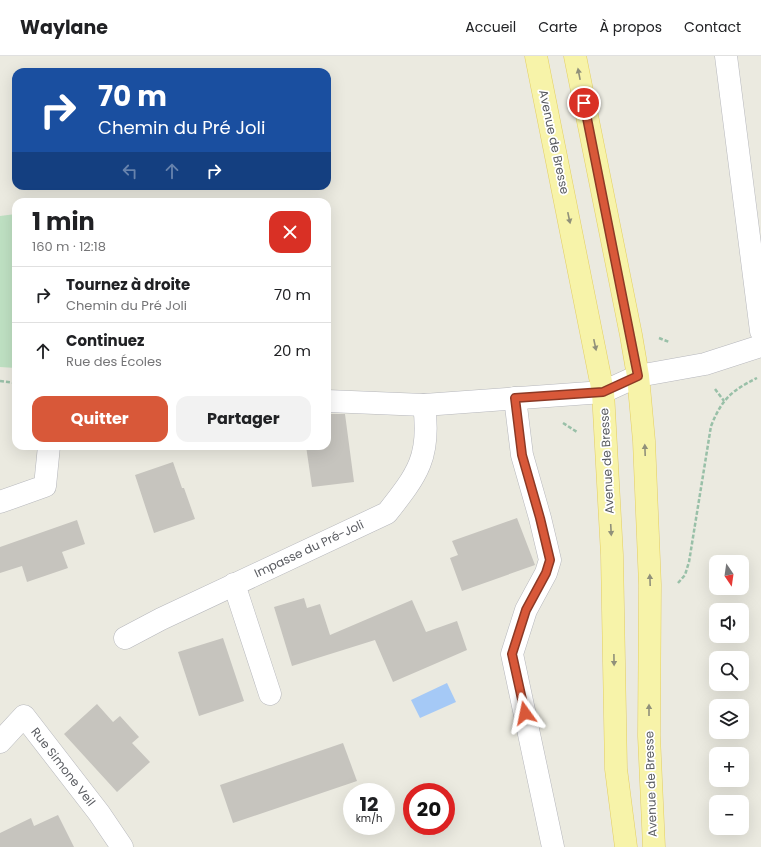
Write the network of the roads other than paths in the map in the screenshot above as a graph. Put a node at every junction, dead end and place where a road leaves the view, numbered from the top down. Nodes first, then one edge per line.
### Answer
1 (536, 56) edge
2 (575, 56) edge
3 (726, 56) edge
4 (761, 331) edge
5 (761, 346) edge
6 (638, 376) junction
7 (603, 392) junction
8 (515, 398) junction
9 (331, 401) edge
10 (424, 405) junction
11 (49, 450) edge
12 (0, 502) edge
13 (234, 584) junction
14 (125, 638) dead end
15 (270, 694) dead end
16 (0, 742) edge
17 (122, 847) edge
18 (553, 847) edge
19 (626, 847) edge
20 (654, 847) edge

1 -> 7 main road, Avenue de Bresse
6 -> 2 main road, Avenue de Bresse
3 - 4 street
5 - 6 street
6 - 7 street
20 -> 6 main road, Avenue de Bresse
7 - 8 street
7 -> 19 main road, Avenue de Bresse
8 - 10 street
8 - 18 street
9 - 10 street
10 - 13 street, Impasse du Pré-Joli
11 - 12 street
13 - 14 street, Impasse du Pré-Joli
13 - 15 street
16 - 17 street, Rue Simone Veil

